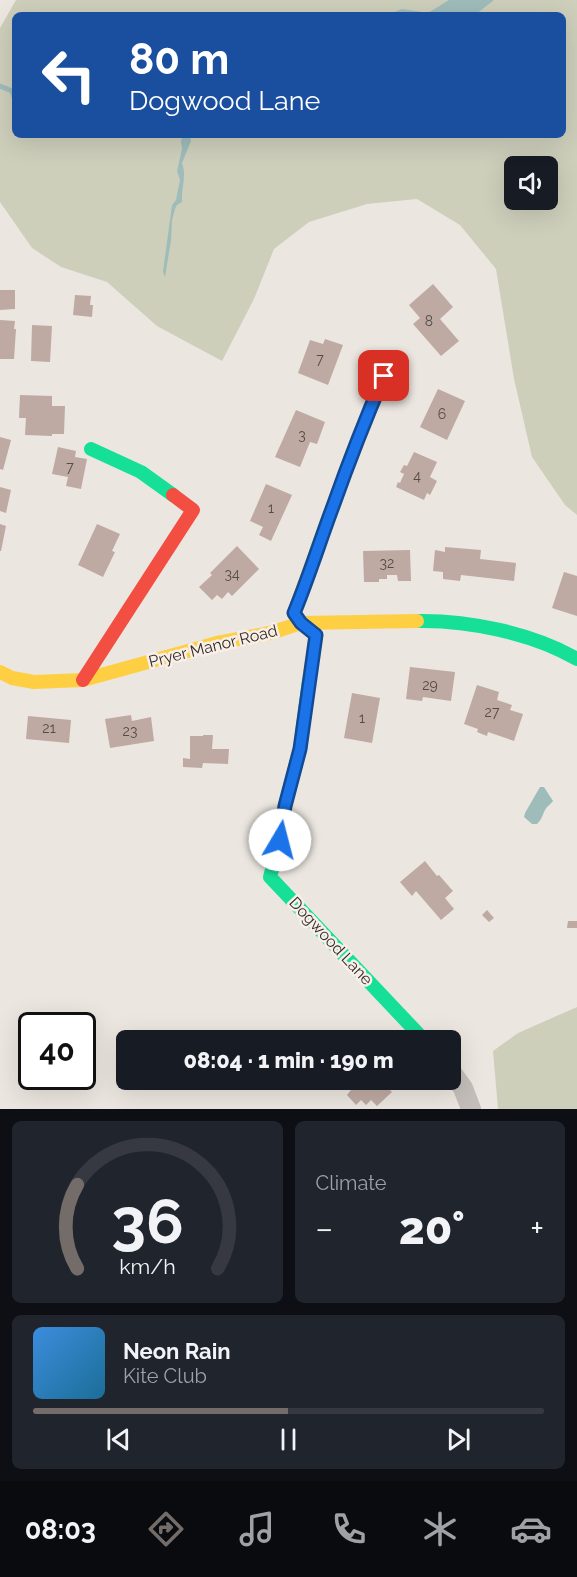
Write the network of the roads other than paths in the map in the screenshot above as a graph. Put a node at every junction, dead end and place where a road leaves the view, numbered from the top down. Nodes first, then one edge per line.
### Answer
1 (384, 376) dead end
2 (91, 449) dead end
3 (301, 623) junction
4 (577, 659) edge
5 (0, 672) edge
6 (83, 680) junction
7 (415, 1030) edge
8 (461, 1085) edge
9 (471, 1109) edge

1 - 3 street
2 - 6 street
3 - 4 street, Pryer Manor Road
3 - 6 street, Pryer Manor Road
3 - 7 street, Dogwood Lane
5 - 6 street, Pryer Manor Road
8 - 9 street

